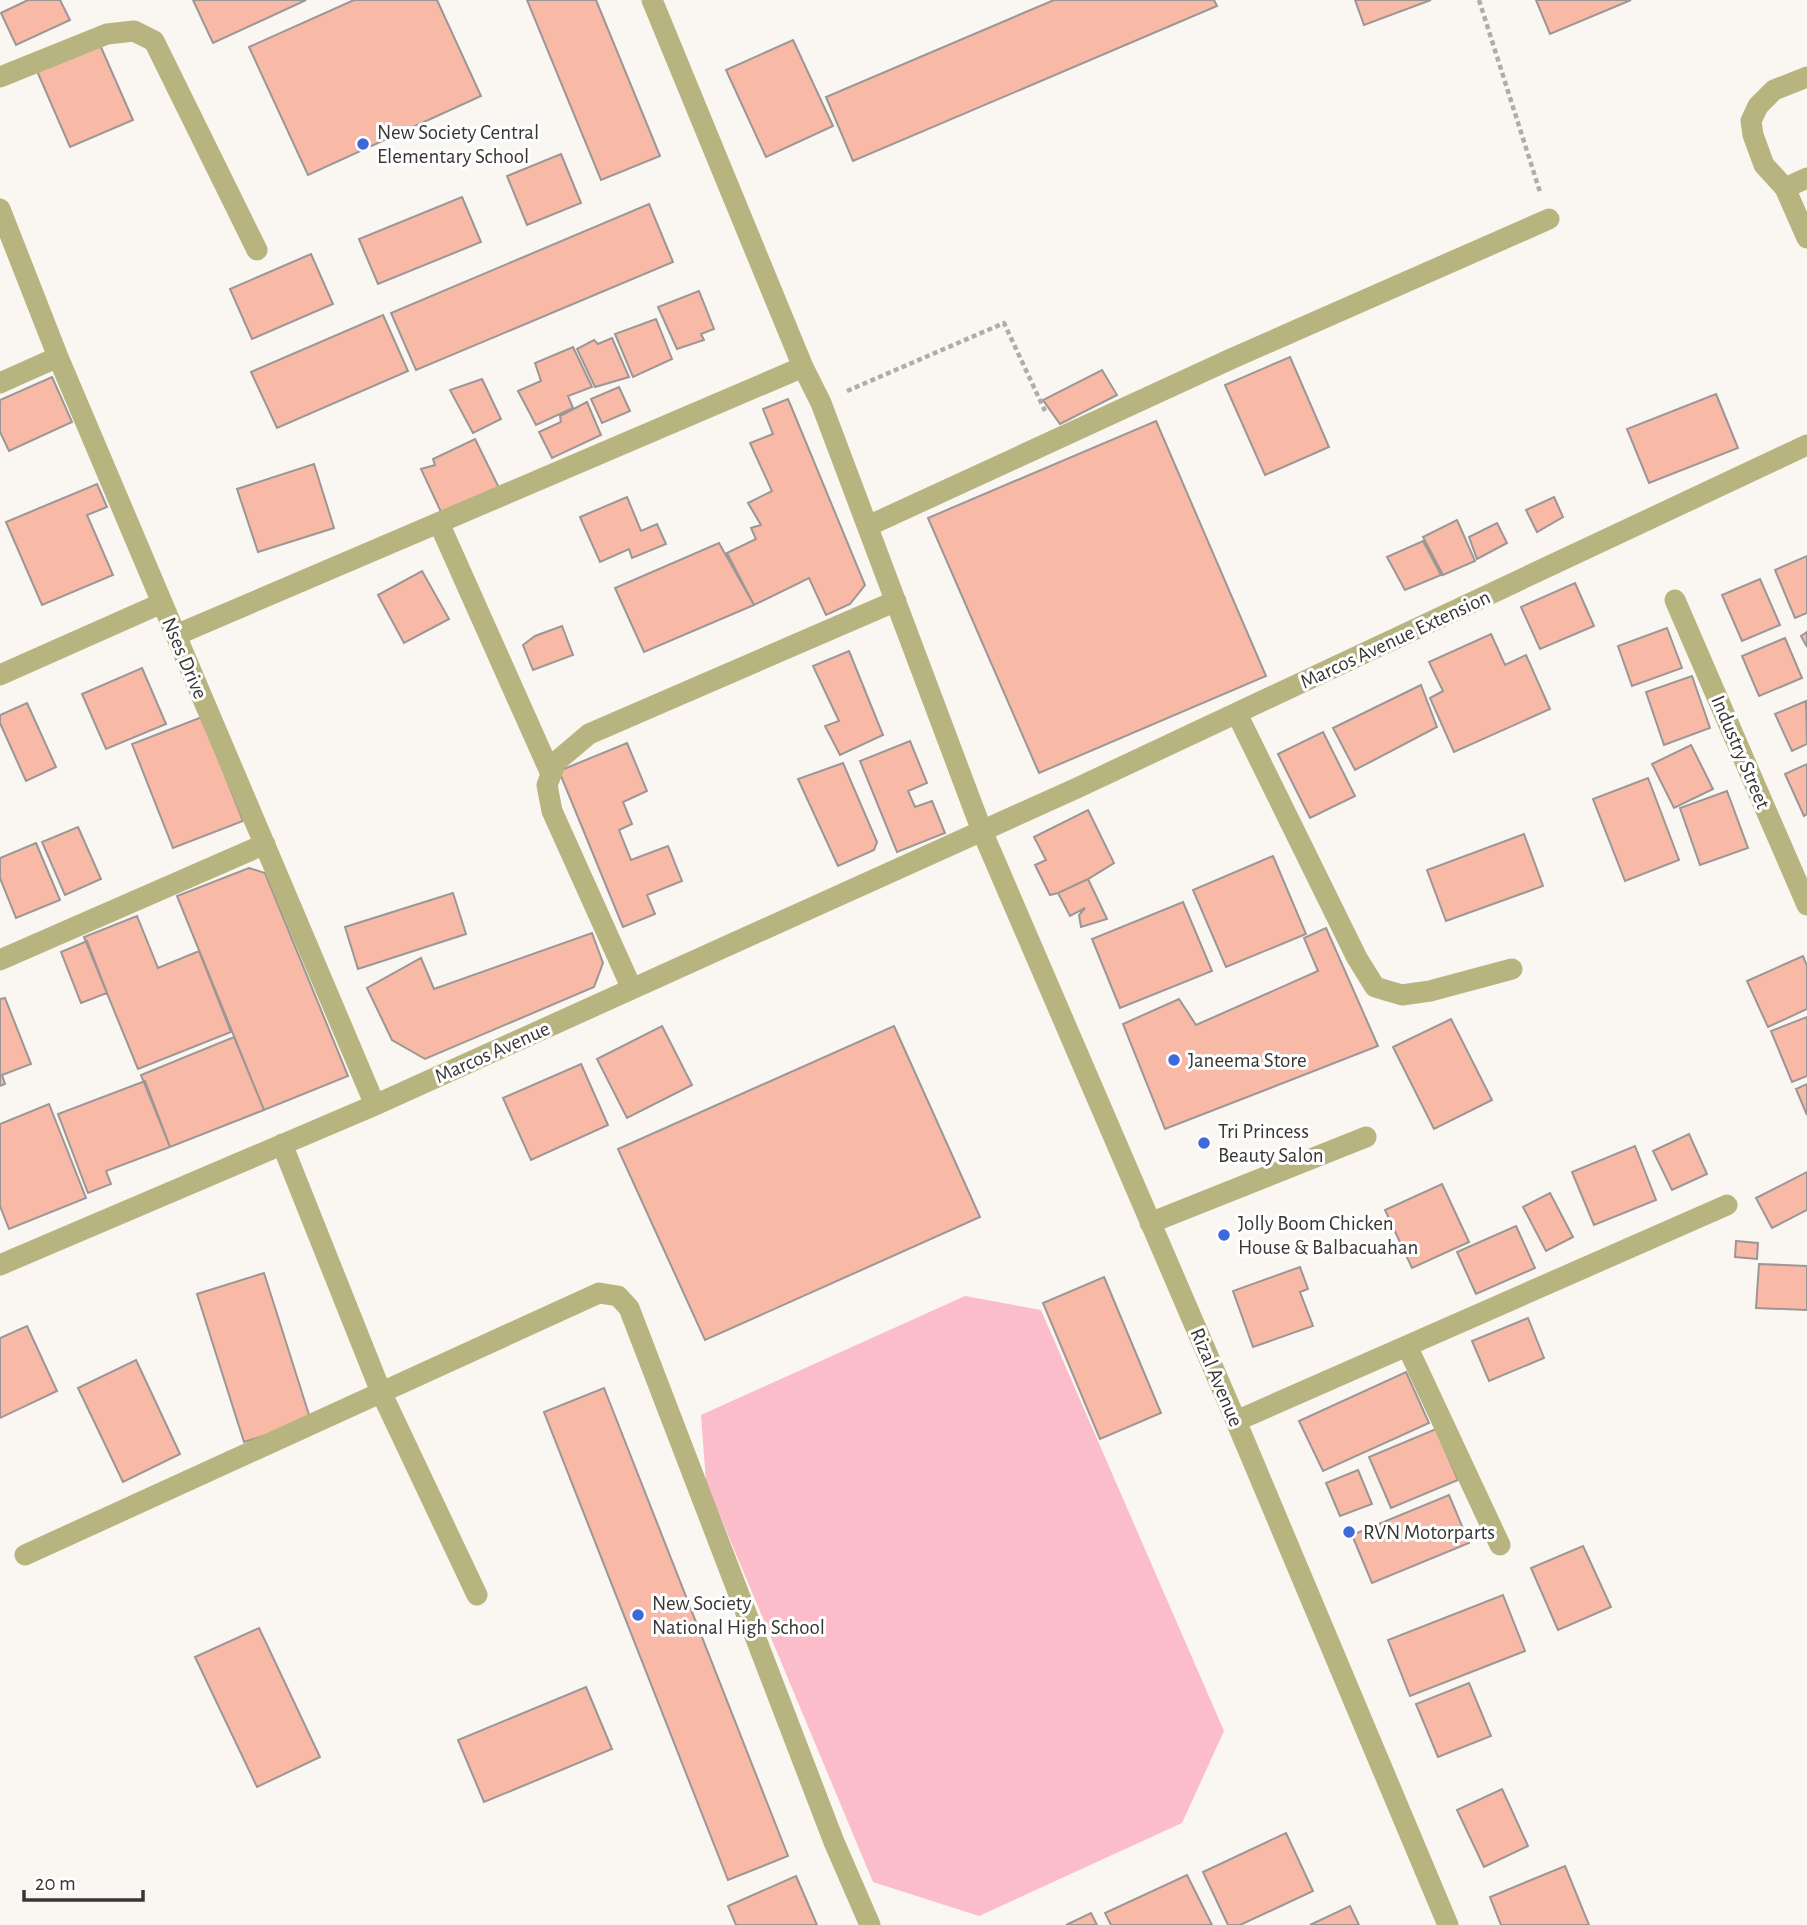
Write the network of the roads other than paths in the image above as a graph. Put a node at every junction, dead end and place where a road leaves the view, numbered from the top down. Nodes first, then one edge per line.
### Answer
1 (652, 0) edge
2 (0, 77) edge
3 (1807, 77) edge
4 (1807, 178) edge
5 (1785, 188) junction
6 (0, 209) edge
7 (1549, 219) road end
8 (1807, 238) edge
9 (257, 250) dead end
10 (58, 357) junction
11 (803, 367) junction
12 (0, 383) edge
13 (1807, 445) edge
14 (439, 523) junction
15 (868, 526) junction
16 (1675, 600) dead end
17 (896, 601) junction
18 (162, 603) junction
19 (176, 635) junction
20 (0, 675) edge
21 (1237, 715) junction
22 (551, 774) junction
23 (982, 831) junction
24 (265, 844) junction
25 (1807, 905) edge
26 (0, 960) edge
27 (1512, 969) dead end
28 (632, 989) junction
29 (375, 1105) junction
30 (1366, 1137) dead end
31 (282, 1144) junction
32 (1727, 1205) dead end
33 (1150, 1223) junction
34 (0, 1265) edge
35 (1407, 1346) junction
36 (381, 1392) junction
37 (1236, 1421) junction
38 (1500, 1545) dead end
39 (25, 1555) dead end
40 (477, 1595) dead end
41 (870, 1925) edge
42 (1448, 1925) edge

1 - 11 street, Rizal Avenue
2 - 9 street
3 - 5 street
4 - 5 street
5 - 8 street
6 - 10 street, Nses Drive
7 - 15 street
10 - 12 street
10 - 18 street, Nses Drive
11 - 14 street
11 - 15 street, Rizal Avenue
13 - 21 street, Marcos Avenue Extension
14 - 19 street
14 - 22 street
15 - 17 street, Rizal Avenue
16 - 25 street, Industry Street
17 - 22 street
17 - 23 street, Rizal Avenue
18 - 19 street, Nses Drive
18 - 20 street
19 - 24 street, Nses Drive
21 - 23 street, Marcos Avenue Extension
21 - 27 street
22 - 28 street
23 - 28 street, Marcos Avenue
23 - 33 street, Rizal Avenue
24 - 26 street
24 - 29 street, Nses Drive
28 - 29 street, Marcos Avenue
29 - 31 street, Marcos Avenue
30 - 33 street
31 - 34 street, Marcos Avenue
31 - 36 street
32 - 35 street
33 - 37 street, Rizal Avenue
35 - 37 street
35 - 38 street
36 - 39 street
36 - 40 street
36 - 41 street
37 - 42 street, Rizal Avenue

